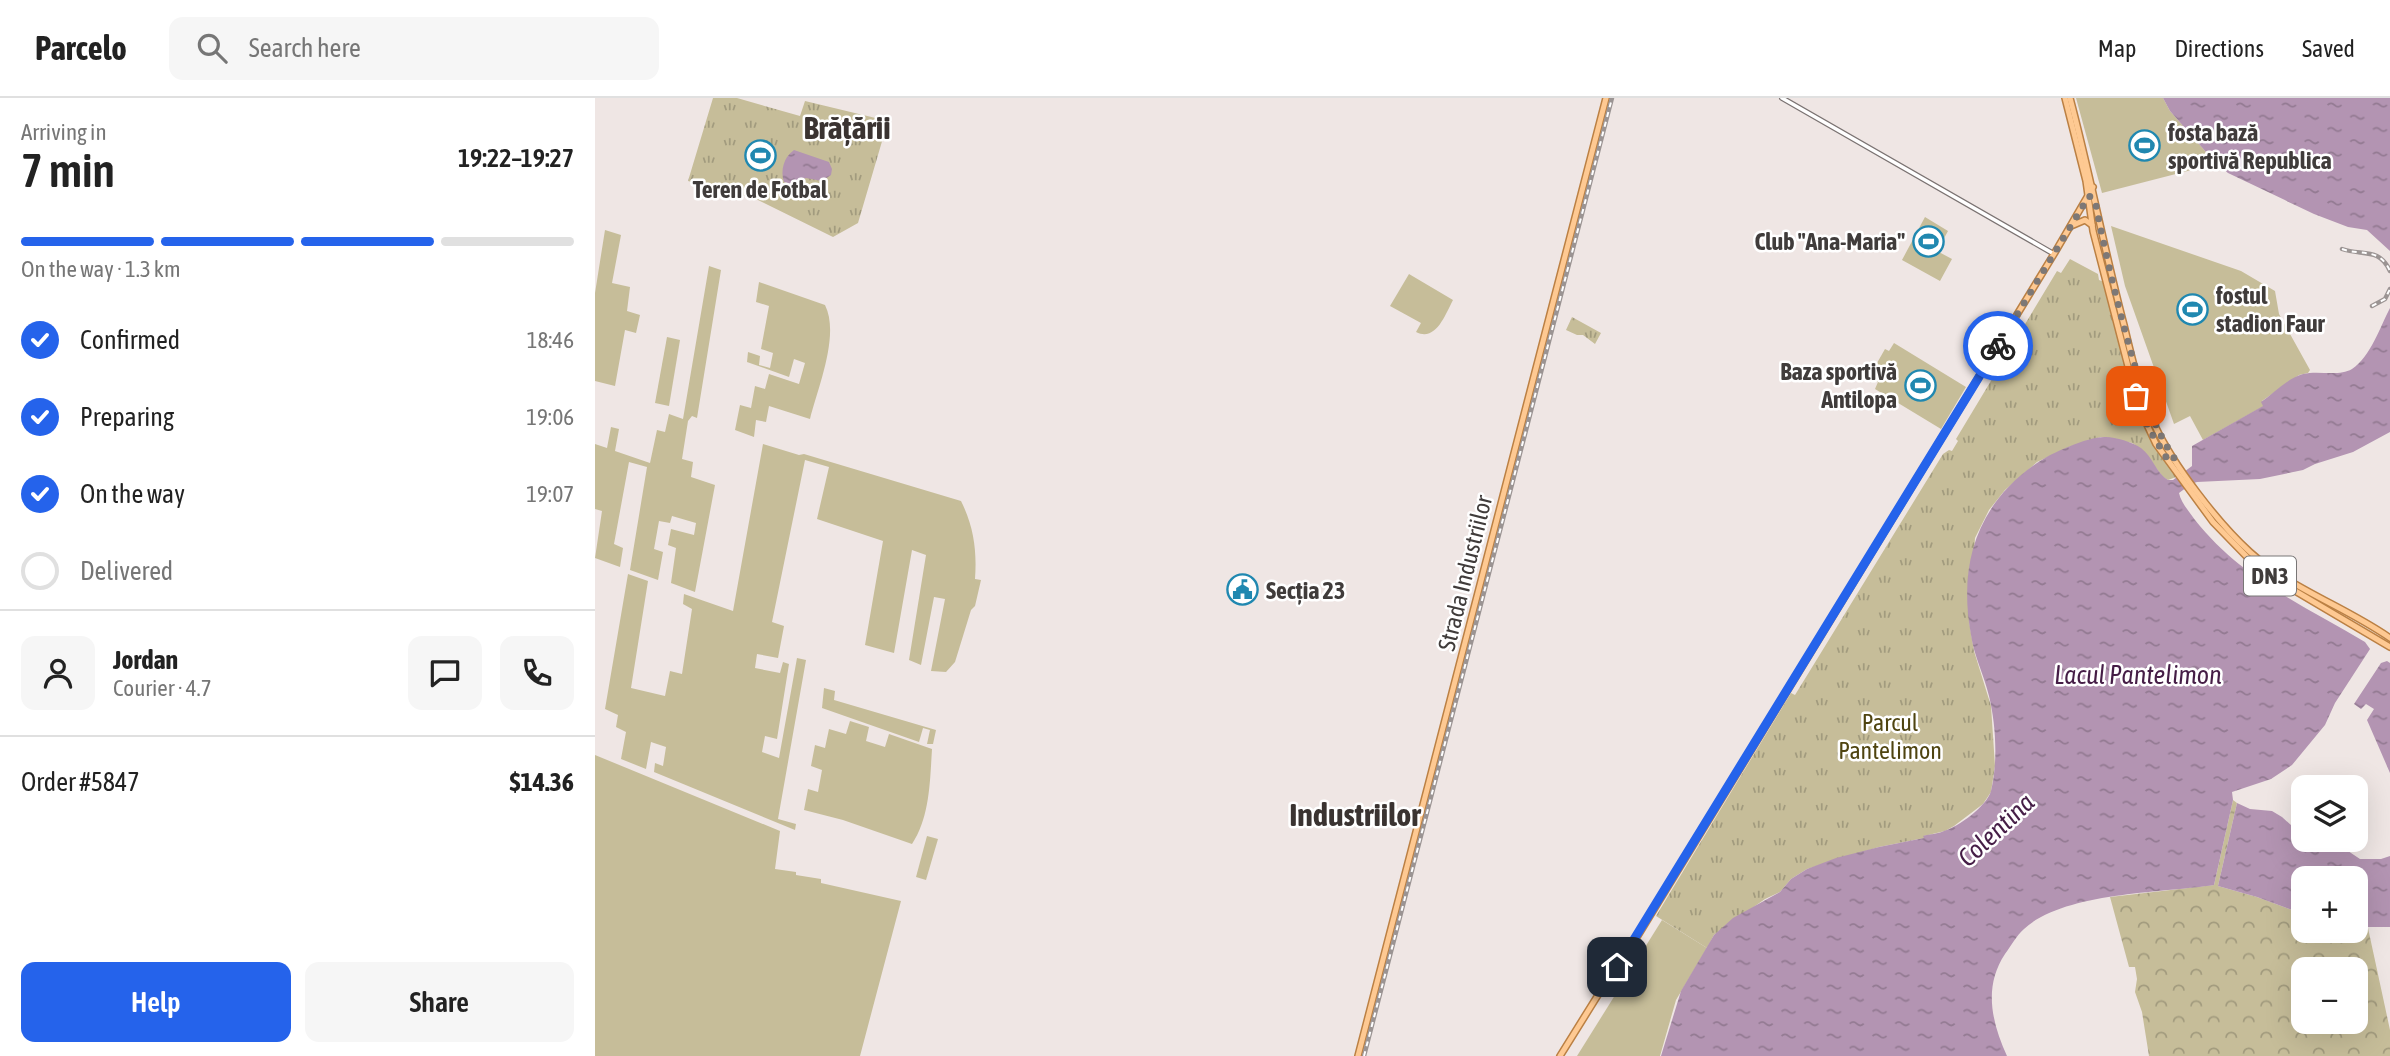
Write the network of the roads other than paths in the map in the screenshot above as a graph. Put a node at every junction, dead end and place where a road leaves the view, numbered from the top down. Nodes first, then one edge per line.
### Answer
1 (1605, 98) edge
2 (1782, 98) edge
3 (2068, 98) edge
4 (2092, 187) junction
5 (2089, 196) junction
6 (2095, 200) junction
7 (2092, 225) junction
8 (2070, 227) junction
9 (2054, 254) junction
10 (2172, 460) junction
11 (2389, 642) edge
12 (1358, 1056) edge
13 (1560, 1056) edge

1 - 12 main road, Strada Industriilor
2 - 9 street
3 - 4 main road, DN3
3 - 5 main road, DN3
4 - 5 main road
4 - 6 main road, DN3
5 - 6 main road
5 - 7 main road, DN3
5 - 8 main road
6 - 10 main road, DN3
7 - 8 main road
7 - 10 main road, DN3
8 - 9 main road
9 - 13 main road
10 - 11 main road, DN3

